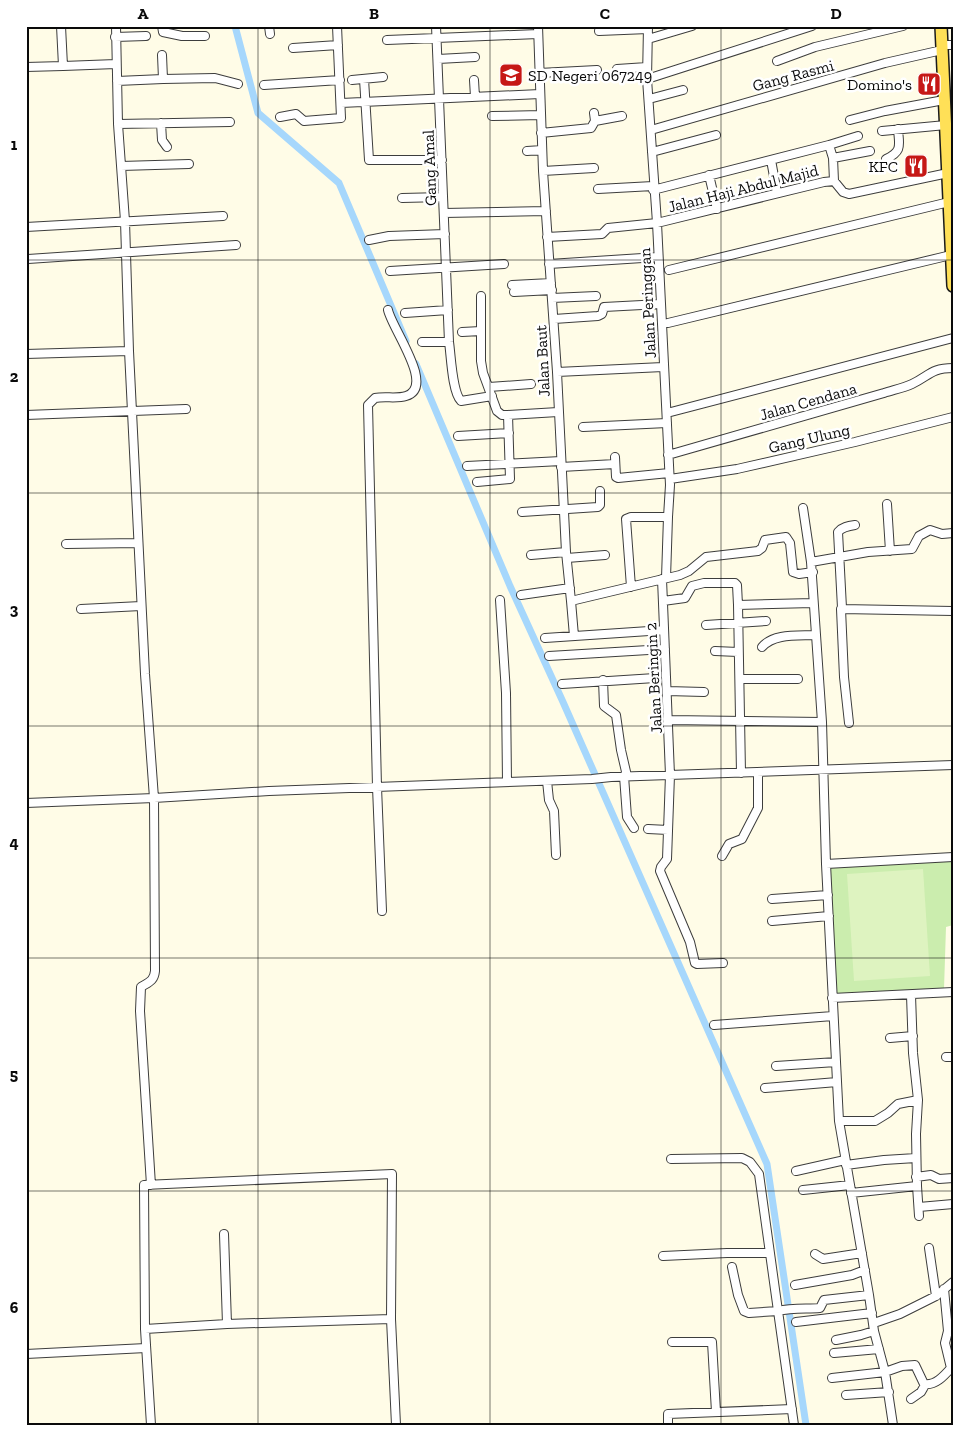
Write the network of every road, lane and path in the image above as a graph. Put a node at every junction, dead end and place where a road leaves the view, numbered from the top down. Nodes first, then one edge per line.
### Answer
1 (61, 26) edge
2 (116, 26) edge
3 (337, 26) edge
4 (436, 26) edge
5 (692, 26) edge
6 (812, 26) edge
7 (903, 26) edge
8 (941, 26) edge
9 (162, 28) edge
10 (648, 28) edge
11 (538, 30) edge
12 (600, 31) dead end
13 (146, 36) dead end
14 (205, 36) dead end
15 (115, 37) junction
16 (436, 37) junction
17 (648, 39) junction
18 (388, 40) dead end
19 (338, 45) junction
20 (946, 46) edge
21 (294, 48) dead end
22 (162, 55) dead end
23 (475, 57) dead end
24 (438, 59) junction
25 (776, 61) dead end
26 (116, 64) junction
27 (63, 66) junction
28 (26, 67) edge
29 (647, 67) junction
30 (617, 69) dead end
31 (597, 70) dead end
32 (539, 73) junction
33 (383, 77) dead end
34 (364, 79) junction
35 (647, 79) junction
36 (163, 80) junction
37 (340, 80) junction
38 (352, 80) dead end
39 (474, 80) dead end
40 (117, 81) junction
41 (948, 82) edge
42 (238, 84) dead end
43 (264, 85) dead end
44 (683, 90) dead end
45 (540, 94) junction
46 (475, 97) junction
47 (440, 99) junction
48 (648, 99) junction
49 (944, 100) junction
50 (366, 102) junction
51 (341, 103) junction
52 (594, 113) dead end
53 (541, 115) junction
54 (492, 116) dead end
55 (622, 116) dead end
56 (280, 117) dead end
57 (850, 120) dead end
58 (595, 121) junction
59 (230, 122) dead end
60 (161, 123) junction
61 (118, 124) junction
62 (898, 129) junction
63 (651, 130) junction
64 (882, 131) dead end
65 (948, 131) edge
66 (541, 133) junction
67 (716, 135) dead end
68 (858, 136) dead end
69 (829, 145) junction
70 (167, 147) dead end
71 (542, 150) junction
72 (527, 151) dead end
73 (870, 151) dead end
74 (652, 152) junction
75 (833, 158) junction
76 (950, 158) edge
77 (886, 159) dead end
78 (442, 160) junction
79 (771, 160) junction
80 (189, 164) dead end
81 (121, 166) junction
82 (594, 168) dead end
83 (543, 171) junction
84 (948, 173) junction
85 (709, 175) junction
86 (834, 181) junction
87 (653, 188) junction
88 (598, 189) dead end
89 (777, 193) junction
90 (444, 197) junction
91 (402, 198) dead end
92 (949, 202) junction
93 (717, 209) junction
94 (546, 211) junction
95 (444, 213) junction
96 (223, 216) dead end
97 (125, 221) junction
98 (657, 223) junction
99 (26, 227) edge
100 (445, 234) junction
101 (547, 237) junction
102 (369, 240) dead end
103 (236, 245) dead end
104 (125, 254) junction
105 (951, 256) junction
106 (658, 257) junction
107 (28, 259) dead end
108 (504, 264) dead end
109 (549, 264) junction
110 (446, 268) junction
111 (669, 270) dead end
112 (390, 271) dead end
113 (953, 286) edge
114 (513, 288) dead end
115 (551, 291) junction
116 (481, 296) dead end
117 (596, 296) dead end
118 (661, 304) junction
119 (388, 310) dead end
120 (448, 310) junction
121 (405, 313) dead end
122 (554, 319) junction
123 (668, 323) dead end
124 (481, 331) junction
125 (462, 332) dead end
126 (953, 338) edge
127 (422, 342) dead end
128 (449, 342) junction
129 (129, 351) junction
130 (26, 354) edge
131 (664, 367) junction
132 (953, 368) edge
133 (557, 372) junction
134 (531, 384) dead end
135 (489, 387) junction
136 (492, 396) junction
137 (186, 409) dead end
138 (133, 411) junction
139 (558, 412) junction
140 (667, 413) junction
141 (26, 415) edge
142 (508, 415) junction
143 (953, 417) edge
144 (667, 422) junction
145 (583, 428) dead end
146 (509, 432) junction
147 (458, 436) dead end
148 (668, 455) junction
149 (510, 464) junction
150 (561, 464) junction
151 (467, 466) dead end
152 (669, 476) junction
153 (477, 482) dead end
154 (600, 491) dead end
155 (887, 504) dead end
156 (803, 508) dead end
157 (564, 510) junction
158 (522, 512) dead end
159 (668, 516) junction
160 (855, 525) dead end
161 (953, 533) edge
162 (138, 543) junction
163 (66, 544) dead end
164 (890, 551) junction
165 (531, 555) dead end
166 (567, 555) junction
167 (605, 555) dead end
168 (838, 557) junction
169 (811, 562) junction
170 (812, 572) junction
171 (664, 579) junction
172 (631, 587) junction
173 (570, 588) junction
174 (522, 595) dead end
175 (500, 600) dead end
176 (571, 601) junction
177 (663, 601) junction
178 (813, 603) junction
179 (738, 605) junction
180 (141, 606) junction
181 (842, 608) junction
182 (81, 609) dead end
183 (953, 611) edge
184 (766, 621) dead end
185 (737, 623) junction
186 (706, 625) dead end
187 (664, 630) junction
188 (816, 635) junction
189 (574, 636) junction
190 (545, 638) dead end
191 (762, 647) dead end
192 (665, 649) junction
193 (715, 651) dead end
194 (738, 652) junction
195 (548, 656) dead end
196 (655, 678) dead end
197 (740, 679) junction
198 (798, 679) dead end
199 (603, 680) junction
200 (562, 684) dead end
201 (667, 691) junction
202 (704, 692) dead end
203 (668, 720) junction
204 (741, 721) junction
205 (822, 722) junction
206 (849, 723) dead end
207 (953, 764) edge
208 (823, 768) junction
209 (758, 772) junction
210 (742, 773) junction
211 (670, 775) junction
212 (626, 776) junction
213 (547, 781) junction
214 (508, 782) junction
215 (378, 787) junction
216 (154, 798) junction
217 (26, 803) edge
218 (634, 828) dead end
219 (648, 829) dead end
220 (668, 830) junction
221 (556, 855) dead end
222 (722, 856) dead end
223 (953, 857) edge
224 (826, 864) junction
225 (828, 895) junction
226 (772, 898) dead end
227 (382, 911) dead end
228 (828, 916) junction
229 (772, 921) dead end
230 (723, 963) dead end
231 (953, 992) edge
232 (911, 994) junction
233 (832, 998) junction
234 (833, 1016) junction
235 (714, 1025) dead end
236 (913, 1036) junction
237 (890, 1038) dead end
238 (836, 1062) junction
239 (776, 1066) dead end
240 (837, 1082) junction
241 (765, 1088) dead end
242 (918, 1100) junction
243 (839, 1121) junction
244 (916, 1158) junction
245 (670, 1159) dead end
246 (846, 1163) junction
247 (796, 1171) dead end
248 (916, 1177) junction
249 (953, 1178) edge
250 (152, 1185) junction
251 (917, 1186) junction
252 (850, 1189) junction
253 (803, 1190) dead end
254 (953, 1204) edge
255 (224, 1234) dead end
256 (930, 1248) dead end
257 (769, 1253) junction
258 (862, 1253) junction
259 (815, 1254) dead end
260 (663, 1256) dead end
261 (732, 1267) dead end
262 (865, 1270) junction
263 (953, 1282) edge
264 (795, 1285) dead end
265 (944, 1289) junction
266 (869, 1294) junction
267 (936, 1296) junction
268 (779, 1310) junction
269 (872, 1313) junction
270 (391, 1319) junction
271 (796, 1322) dead end
272 (227, 1324) junction
273 (874, 1327) junction
274 (145, 1329) junction
275 (836, 1340) dead end
276 (672, 1342) dead end
277 (146, 1348) junction
278 (879, 1349) junction
279 (834, 1353) dead end
280 (26, 1354) edge
281 (952, 1369) edge
282 (885, 1372) junction
283 (832, 1378) dead end
284 (925, 1385) junction
285 (889, 1392) junction
286 (846, 1395) dead end
287 (911, 1399) dead end
288 (792, 1408) junction
289 (716, 1412) junction
290 (152, 1425) edge
291 (396, 1425) edge
292 (668, 1425) edge
293 (794, 1425) edge
294 (893, 1425) edge

1 - 27 street
2 - 15 street
3 - 19 street
4 - 16 street, Gang Amal
5 - 17 street
6 - 35 street
7 - 25 street
8 - 20 main road
9 - 14 street
10 - 12 street
10 - 17 street, Jalan Peringgan
11 - 16 street
11 - 32 street, Jalan Baut
13 - 15 street
15 - 26 street
16 - 18 street
16 - 24 street, Gang Amal
17 - 29 street, Jalan Peringgan
19 - 21 street
19 - 37 street
20 - 41 main road
20 - 63 street, Gang Rasmi
22 - 36 street
23 - 24 street
24 - 47 street, Gang Amal
26 - 27 street
26 - 40 street
27 - 28 street
29 - 30 street
29 - 35 street, Jalan Peringgan
31 - 32 street
32 - 45 street, Jalan Baut
33 - 34 street
34 - 38 street
34 - 50 street
35 - 48 street, Jalan Peringgan
36 - 40 street
36 - 42 street
37 - 43 street
37 - 51 street
39 - 46 street
40 - 61 street
41 - 49 main road
44 - 48 street
45 - 46 street
45 - 53 street, Jalan Baut
46 - 47 street
47 - 50 street
47 - 78 street, Gang Amal
48 - 63 street, Jalan Peringgan
49 - 57 street
49 - 65 main road
50 - 51 street
50 - 78 street
51 - 56 street
52 - 58 street
53 - 54 street
53 - 66 street, Jalan Baut
55 - 58 street
58 - 66 street
59 - 60 street
60 - 61 street
60 - 70 street
61 - 81 street
62 - 64 street
62 - 65 street
62 - 77 street
63 - 74 street, Jalan Peringgan
65 - 76 main road
66 - 71 street, Jalan Baut
67 - 74 street
68 - 69 street
69 - 75 street
69 - 79 street
71 - 72 street
71 - 83 street, Jalan Baut
73 - 75 street
74 - 87 street, Jalan Peringgan
75 - 86 street
76 - 84 main road
78 - 90 street, Gang Amal
79 - 85 street
79 - 89 street
80 - 81 street
81 - 97 street
82 - 83 street
83 - 94 street, Jalan Baut
84 - 86 street, Jalan Haji Abdul Majid
84 - 92 main road
85 - 87 street
85 - 93 street
86 - 89 street, Jalan Haji Abdul Majid
87 - 88 street
87 - 98 street, Jalan Peringgan
89 - 93 street, Jalan Haji Abdul Majid
90 - 91 street
90 - 95 street, Gang Amal
92 - 105 main road
92 - 111 street
93 - 98 street, Jalan Haji Abdul Majid
94 - 95 street
94 - 101 street, Jalan Baut
95 - 100 street, Gang Amal
96 - 97 street
97 - 99 street
97 - 104 street
98 - 101 street, Jalan Haji Abdul Majid
98 - 106 street, Jalan Peringgan
100 - 102 street
100 - 110 street, Gang Amal
101 - 109 street, Jalan Baut
103 - 104 street
104 - 107 street
104 - 129 street
105 - 113 main road
105 - 123 street
106 - 109 street
106 - 118 street, Jalan Peringgan
108 - 110 street
109 - 115 street, Jalan Baut
110 - 112 street
110 - 120 street, Gang Amal
114 - 115 street
115 - 117 street
115 - 122 street, Jalan Baut
116 - 124 street
118 - 122 street
118 - 131 street, Jalan Peringgan
119 - 215 street
120 - 121 street
120 - 128 street, Gang Amal
122 - 133 street, Jalan Baut
124 - 125 street
124 - 135 street
126 - 140 street
127 - 128 street
128 - 136 street, Gang Amal
129 - 130 street
129 - 138 street
131 - 133 street
131 - 140 street, Jalan Peringgan
132 - 148 street, Jalan Cendana
133 - 139 street, Jalan Baut
134 - 135 street
135 - 136 street
136 - 142 street
137 - 138 street
138 - 141 street
138 - 162 street
139 - 142 street
139 - 150 street, Jalan Baut
140 - 144 street, Jalan Peringgan
142 - 146 street
143 - 152 street, Gang Ulung
144 - 145 street
144 - 148 street, Jalan Peringgan
146 - 147 street
146 - 149 street
148 - 152 street, Jalan Peringgan
149 - 150 street
149 - 151 street
149 - 153 street
150 - 152 street, Gang Ulung
150 - 157 street, Jalan Baut
152 - 159 street, Jalan Peringgan
154 - 157 street
155 - 164 street
156 - 169 street
157 - 158 street
157 - 166 street, Jalan Baut
159 - 171 street, Jalan Peringgan
159 - 172 street
160 - 168 street
161 - 164 street
162 - 163 street
162 - 180 street
164 - 168 street
165 - 166 street
166 - 167 street
166 - 173 street, Jalan Baut
168 - 169 street
168 - 181 street
169 - 170 street
170 - 171 street
170 - 178 street
171 - 172 street
171 - 177 street, Jalan Beringin 2
172 - 176 street
173 - 174 street
173 - 176 street, Jalan Baut
175 - 214 street
176 - 189 street, Jalan Baut
177 - 179 street
177 - 187 street, Jalan Beringin 2
178 - 179 street
178 - 188 street
179 - 185 street
180 - 182 street
180 - 216 street
181 - 183 street
181 - 206 street
184 - 185 street
185 - 186 street
185 - 194 street
187 - 189 street
187 - 192 street, Jalan Beringin 2
188 - 191 street
188 - 205 street
189 - 190 street
192 - 195 street
192 - 201 street, Jalan Beringin 2
193 - 194 street
194 - 197 street
196 - 199 street
197 - 198 street
197 - 204 street
199 - 200 street
199 - 212 street
201 - 202 street
201 - 203 street, Jalan Beringin 2
203 - 204 street
203 - 211 street, Jalan Beringin 2
204 - 205 street
204 - 210 street
205 - 208 street
207 - 208 street
208 - 209 street
208 - 224 street
209 - 210 street
209 - 222 street
210 - 211 street
211 - 212 street
211 - 220 street, Jalan Beringin 2
212 - 213 street
212 - 218 street
213 - 214 street
213 - 221 street
214 - 215 street
215 - 216 street
215 - 227 street
216 - 217 street
216 - 250 street
219 - 220 street
220 - 230 street, Jalan Beringin 2
223 - 224 street
224 - 225 street
225 - 226 street
225 - 228 street
228 - 229 street
228 - 233 street
231 - 232 street
232 - 233 street
232 - 236 street
233 - 234 street
234 - 235 street
234 - 238 street
236 - 237 street
236 - 242 street
238 - 239 street
238 - 240 street
240 - 241 street
240 - 243 street
242 - 243 street
242 - 244 street
243 - 246 street
244 - 246 street
244 - 248 street
245 - 257 street
246 - 247 street
246 - 252 street
248 - 249 street
248 - 251 street
250 - 270 street
250 - 274 street
251 - 252 street
251 - 254 street
252 - 253 street
252 - 258 street
255 - 272 street
256 - 267 street
257 - 260 street
257 - 268 street
258 - 259 street
258 - 262 street
261 - 268 street
262 - 264 street
262 - 266 street
263 - 265 street
265 - 267 street
265 - 281 street
266 - 268 street
266 - 269 street
267 - 273 street
268 - 288 street
269 - 271 street
269 - 273 street
270 - 272 street
270 - 291 street
272 - 274 street
273 - 275 street
273 - 278 street
274 - 277 street
276 - 289 street
277 - 280 street
277 - 290 street
278 - 279 street
278 - 282 street
281 - 284 street
282 - 283 street
282 - 284 street
282 - 285 street
284 - 287 street
285 - 286 street
285 - 294 street
288 - 289 street
288 - 293 street
289 - 292 street

